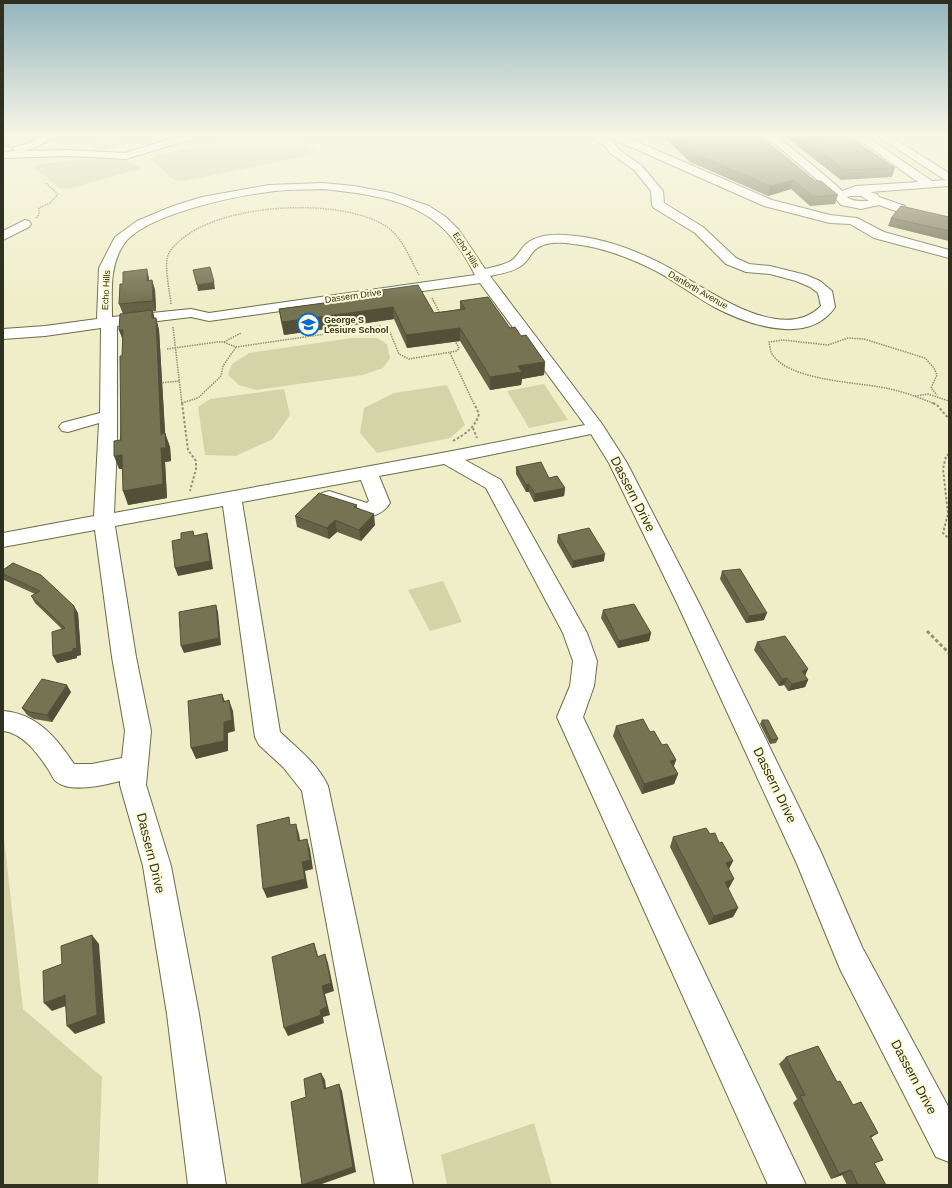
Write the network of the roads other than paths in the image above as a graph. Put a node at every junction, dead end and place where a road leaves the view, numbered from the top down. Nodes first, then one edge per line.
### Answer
1 (260, 189) edge
2 (356, 189) edge
3 (655, 189) edge
4 (737, 189) edge
5 (854, 189) edge
6 (862, 189) edge
7 (943, 189) edge
8 (851, 190) junction
9 (778, 193) edge
10 (875, 200) junction
11 (861, 205) junction
12 (895, 206) dead end
13 (812, 215) junction
14 (853, 221) junction
15 (25, 224) dead end
16 (3, 236) edge
17 (949, 254) edge
18 (482, 276) junction
19 (106, 323) junction
20 (3, 334) edge
21 (108, 417) junction
22 (68, 427) dead end
23 (596, 428) junction
24 (450, 450) junction
25 (368, 472) junction
26 (312, 483) junction
27 (232, 498) junction
28 (104, 522) junction
29 (3, 540) edge
30 (3, 721) edge
31 (135, 766) junction
32 (949, 1144) edge
33 (206, 1185) edge
34 (394, 1185) edge
35 (787, 1185) edge

1 - 19 main road, Echo Hills
2 - 18 main road, Echo Hills
3 - 18 main road, Danforth Avenue
4 - 13 main road
5 - 8 main road
6 - 8 main road
7 - 10 main road
8 - 10 main road
8 - 11 main road
9 - 13 main road
10 - 11 main road
10 - 12 main road
11 - 14 main road
13 - 14 main road
14 - 17 main road
15 - 16 main road
18 - 19 main road, Dassern Drive
18 - 23 main road, Dassern Drive
19 - 20 main road, Dassern Drive
19 - 21 main road, Dassern Drive
21 - 22 main road
21 - 28 main road, Dassern Drive
23 - 24 main road
23 - 32 main road, Dassern Drive
24 - 25 main road
24 - 35 main road
25 - 26 main road
25 - 26 main road
26 - 27 main road
27 - 28 main road
27 - 34 main road
28 - 29 main road
28 - 31 main road, Dassern Drive
30 - 31 main road
31 - 33 main road, Dassern Drive

